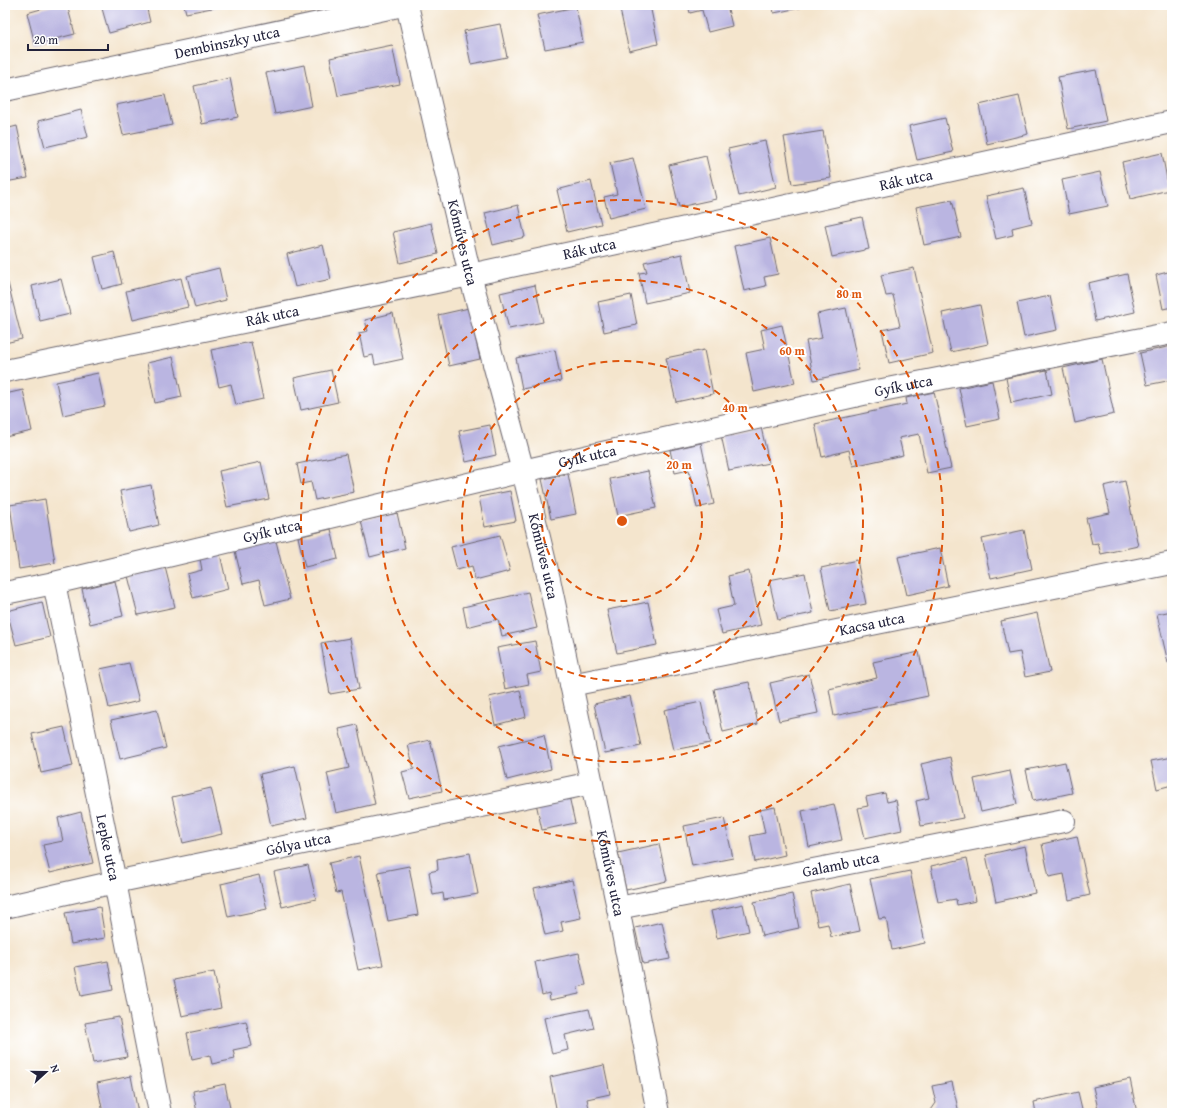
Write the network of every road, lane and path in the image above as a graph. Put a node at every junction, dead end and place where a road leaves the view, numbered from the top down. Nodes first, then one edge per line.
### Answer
1 (403, 5) edge
2 (407, 5) edge
3 (5, 90) edge
4 (1172, 122) edge
5 (470, 276) junction
6 (1172, 333) edge
7 (5, 371) edge
8 (523, 471) junction
9 (1172, 563) edge
10 (54, 583) junction
11 (5, 593) edge
12 (571, 685) junction
13 (592, 783) junction
14 (1064, 821) dead end
15 (115, 882) junction
16 (5, 907) edge
17 (618, 908) junction
18 (160, 1113) edge
19 (658, 1113) edge

1 - 3 street, Dembinszky utca
2 - 5 street, Kőműves utca
4 - 5 street, Rák utca
5 - 7 street, Rák utca
5 - 8 street, Kőműves utca
6 - 8 street, Gyík utca
8 - 10 street, Gyík utca
8 - 12 street, Kőműves utca
9 - 12 street, Kacsa utca
10 - 11 street, Gyík utca
10 - 15 street, Lepke utca
12 - 13 street, Kőműves utca
13 - 15 street, Gólya utca
13 - 17 street, Kőműves utca
14 - 17 street, Galamb utca
15 - 16 street, Gólya utca
15 - 18 street, Lepke utca
17 - 19 street, Kőműves utca

